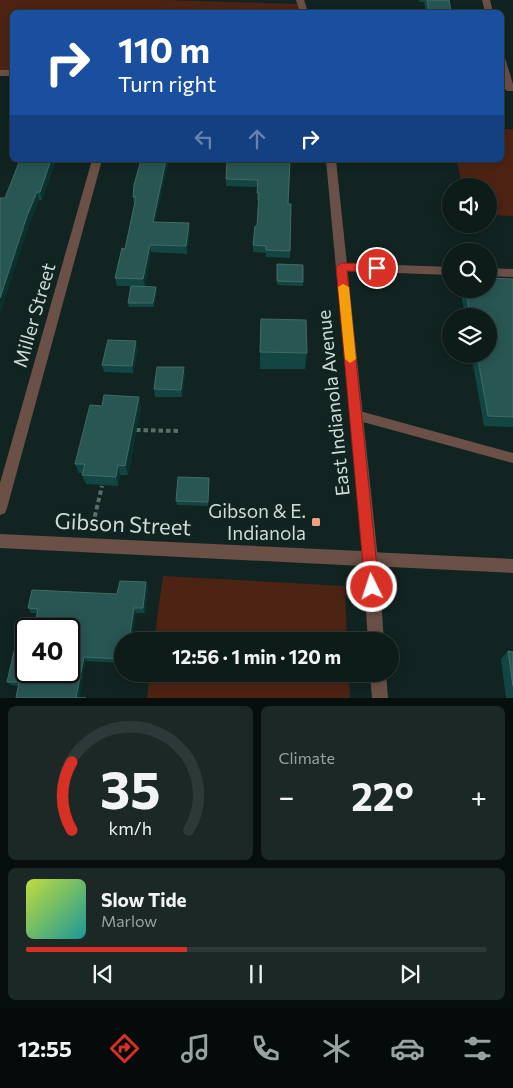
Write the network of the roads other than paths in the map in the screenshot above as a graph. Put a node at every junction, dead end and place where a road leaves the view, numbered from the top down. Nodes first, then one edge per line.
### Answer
1 (504, 71) edge
2 (508, 89) edge
3 (96, 162) edge
4 (331, 162) edge
5 (341, 267) junction
6 (442, 271) edge
7 (497, 272) edge
8 (513, 273) edge
9 (356, 415) junction
10 (513, 458) edge
11 (0, 508) edge
12 (0, 541) edge
13 (370, 559) junction
14 (513, 566) edge
15 (375, 632) edge
16 (379, 682) edge
17 (380, 698) edge

1 - 2 street
3 - 11 street, Miller Street
4 - 5 street, East Indianola Avenue
5 - 6 lane
5 - 9 street, East Indianola Avenue
7 - 8 lane
9 - 10 lane
9 - 13 street, East Indianola Avenue
12 - 13 street, Gibson Street
13 - 14 street, Gibson Street
13 - 15 street, East Indianola Avenue
16 - 17 street

